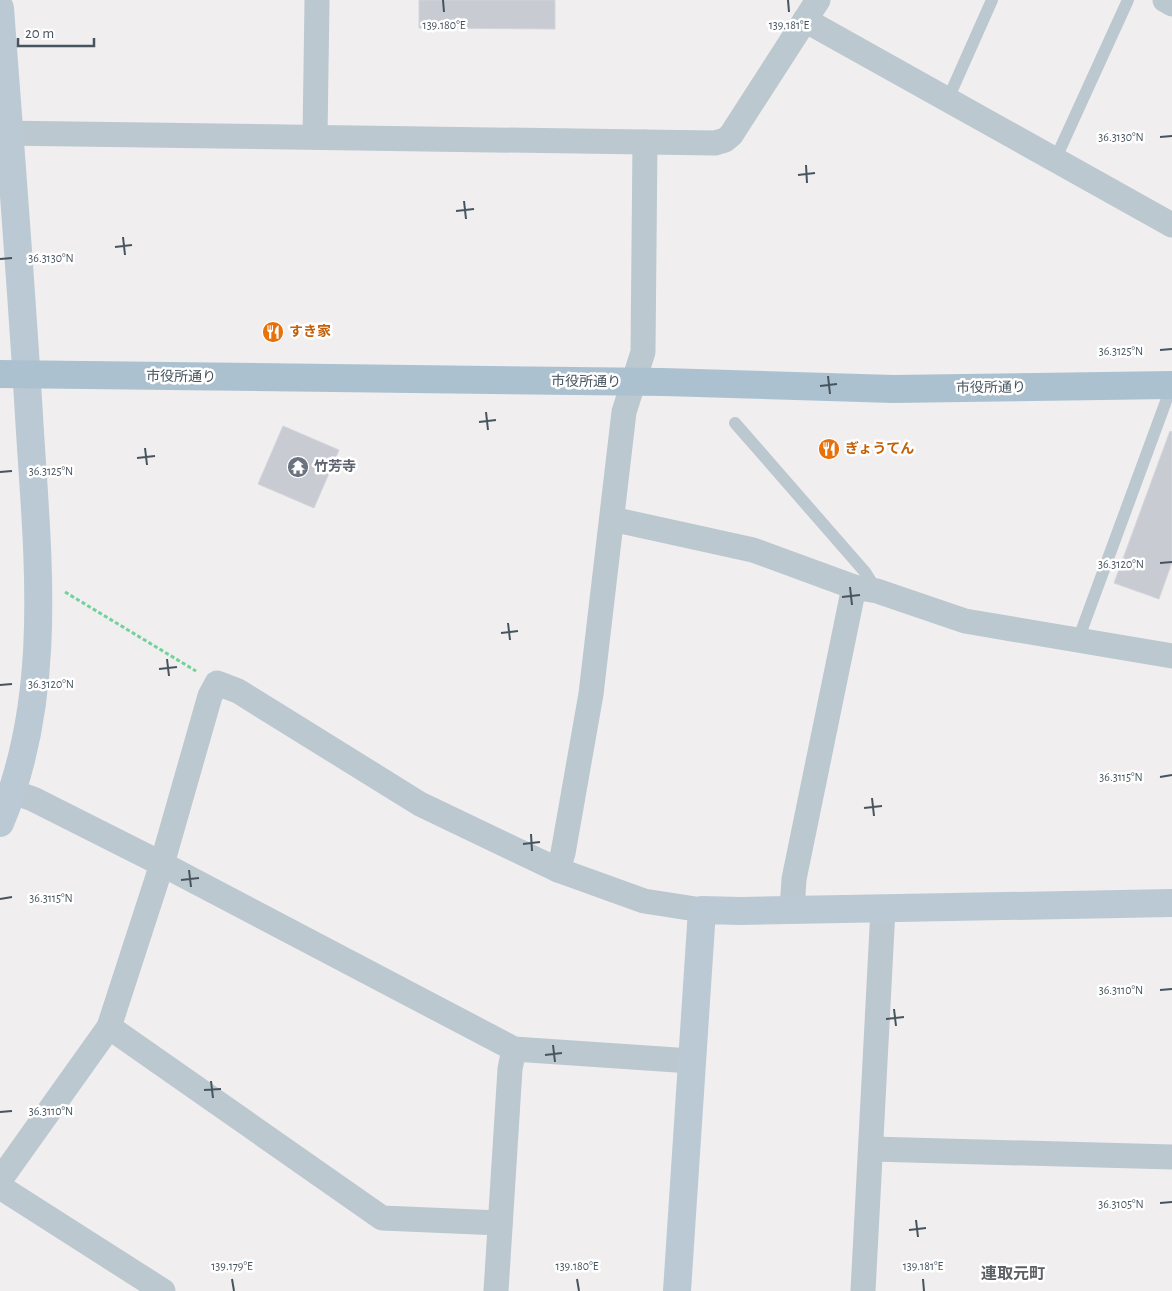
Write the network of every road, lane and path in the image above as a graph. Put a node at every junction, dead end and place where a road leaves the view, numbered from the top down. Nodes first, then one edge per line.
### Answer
1 (317, 0) edge
2 (992, 0) edge
3 (1128, 0) edge
4 (1165, 0) edge
5 (1172, 4) edge
6 (0, 8) edge
7 (812, 10) edge
8 (948, 99) junction
9 (5, 133) edge
10 (315, 137) junction
11 (645, 142) junction
12 (1055, 160) junction
13 (1172, 225) edge
14 (13, 374) edge
15 (634, 382) junction
16 (1172, 385) edge
17 (735, 423) dead end
18 (612, 520) junction
19 (865, 589) junction
20 (64, 592) dead end
21 (1078, 640) junction
22 (1172, 656) edge
23 (203, 675) dead end
24 (13, 792) junction
25 (0, 823) edge
26 (162, 864) junction
27 (558, 870) junction
28 (1172, 903) edge
29 (883, 909) junction
30 (702, 910) junction
31 (792, 910) junction
32 (109, 1027) junction
33 (514, 1049) junction
34 (691, 1061) junction
35 (872, 1150) junction
36 (1172, 1157) edge
37 (0, 1180) edge
38 (0, 1187) edge
39 (500, 1223) junction
40 (163, 1291) edge
41 (496, 1291) edge
42 (676, 1291) edge
43 (863, 1291) edge

1 - 10 street
2 - 8 lane
3 - 12 lane
4 - 5 street
6 - 9 street
7 - 8 street
7 - 11 street
8 - 12 street
9 - 10 street
9 - 14 street
10 - 11 street
11 - 15 street
12 - 13 street
14 - 15 main road, 市役所通り
14 - 24 street
15 - 16 main road, 市役所通り
15 - 18 street
16 - 21 lane
17 - 19 lane
18 - 19 street
18 - 27 street
19 - 21 street
19 - 31 street
20 - 23 path
21 - 22 street
24 - 25 street
24 - 26 street
26 - 27 street
26 - 32 street
26 - 33 street
27 - 30 street
28 - 29 street
29 - 31 street
29 - 35 street
30 - 31 street
30 - 34 street
32 - 37 street
32 - 39 street
33 - 34 street
33 - 39 street
34 - 42 street
35 - 36 street
35 - 43 street
38 - 40 street
39 - 41 street

